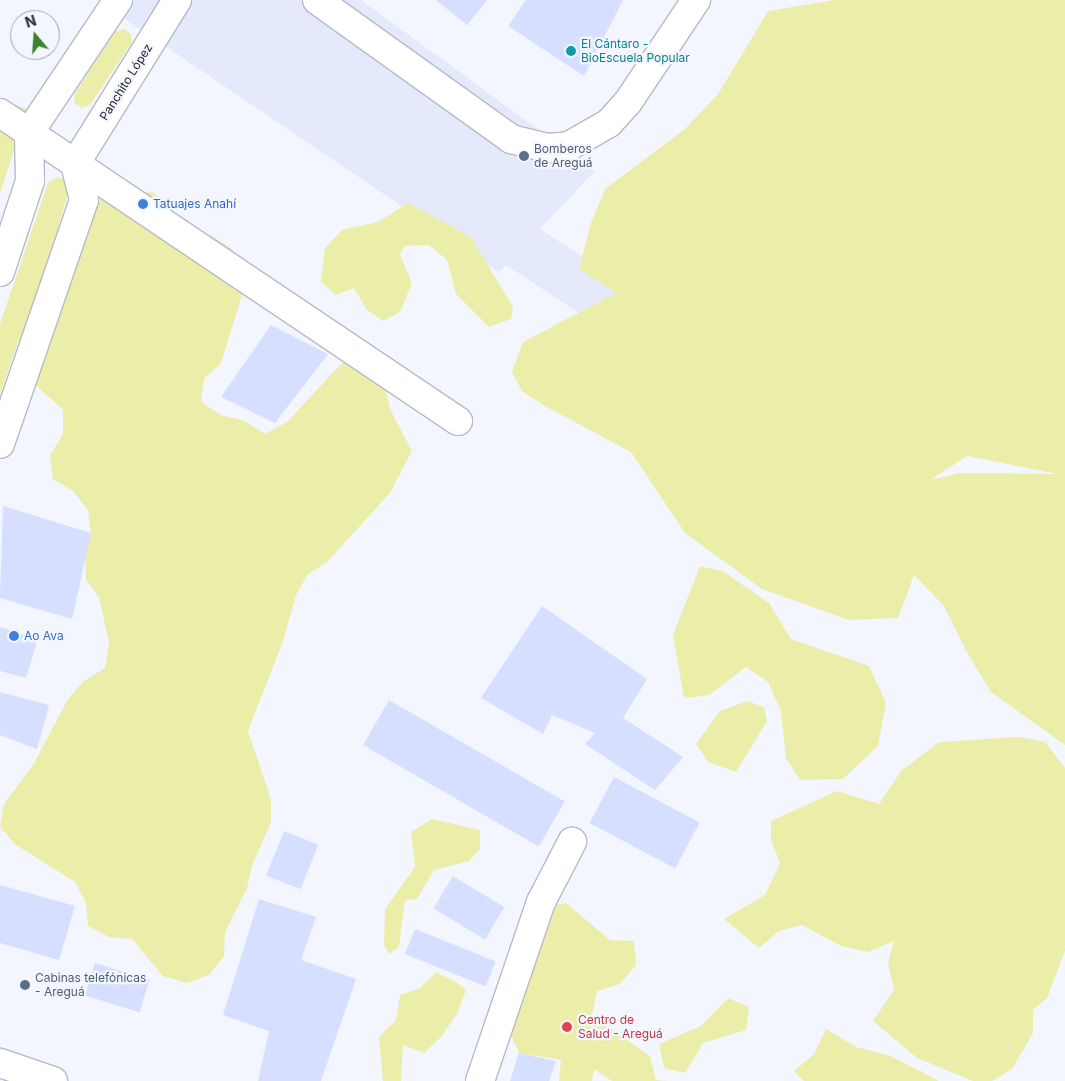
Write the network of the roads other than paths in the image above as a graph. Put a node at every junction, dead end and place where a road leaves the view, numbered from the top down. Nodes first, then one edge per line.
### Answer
1 (118, 0) edge
2 (177, 0) edge
3 (317, 0) edge
4 (696, 0) edge
5 (0, 113) edge
6 (29, 133) junction
7 (75, 164) junction
8 (0, 272) edge
9 (458, 421) dead end
10 (0, 444) edge
11 (572, 842) dead end
12 (0, 1063) edge
13 (54, 1081) edge
14 (480, 1081) edge

1 - 6 street
2 - 7 street, Panchito López
3 - 4 street
5 - 6 street
6 - 7 street
6 - 8 street
7 - 9 street
7 - 10 street
11 - 14 street
12 - 13 street

